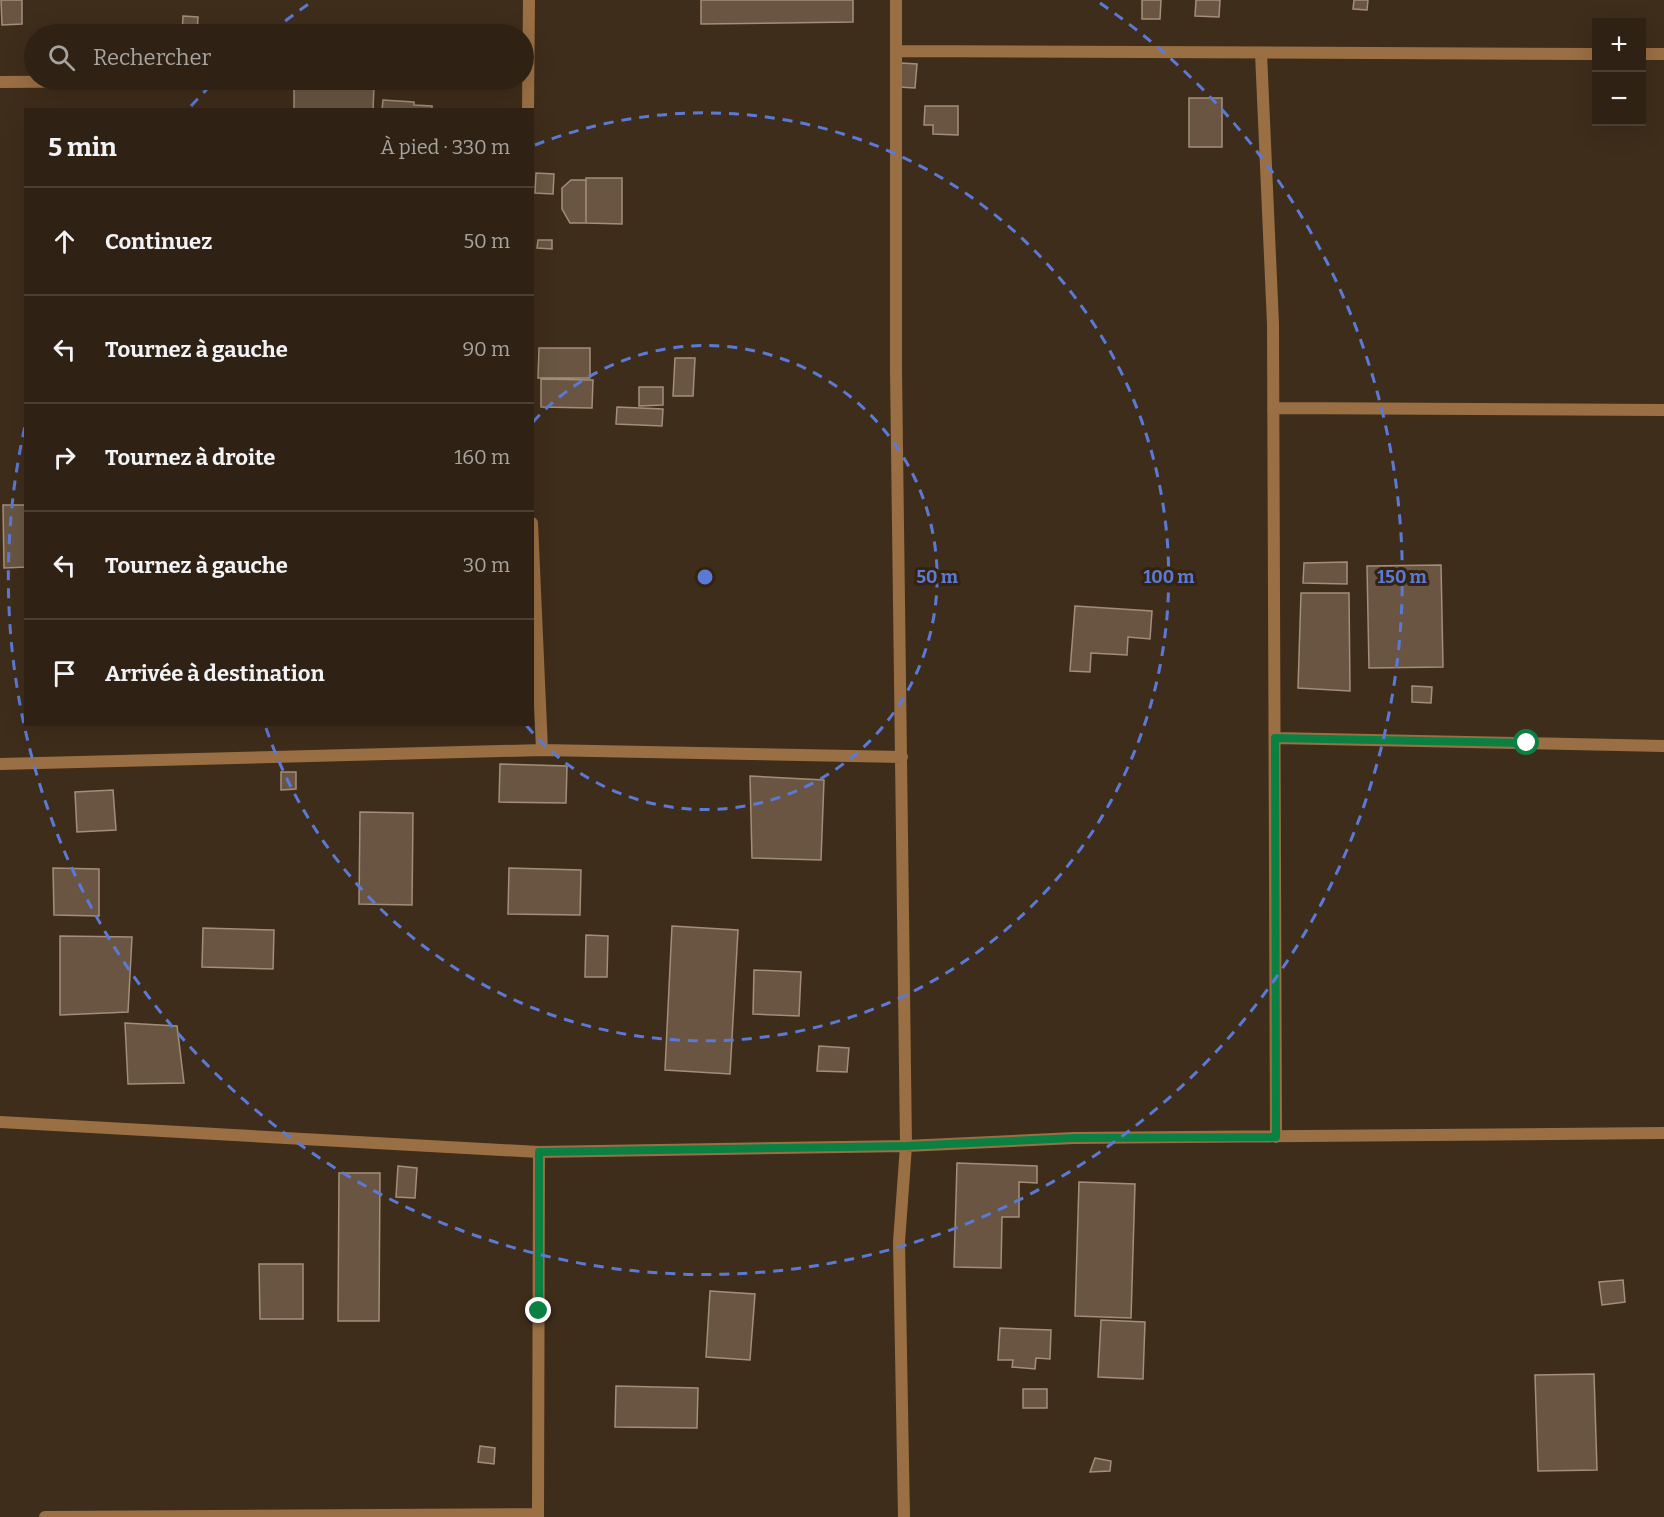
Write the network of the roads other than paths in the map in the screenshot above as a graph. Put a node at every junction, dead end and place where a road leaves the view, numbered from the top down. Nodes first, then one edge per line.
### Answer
1 (529, 0) edge
2 (896, 0) edge
3 (528, 24) edge
4 (896, 51) junction
5 (1261, 53) junction
6 (1592, 54) edge
7 (1646, 54) edge
8 (1664, 54) edge
9 (0, 82) edge
10 (24, 82) edge
11 (527, 90) edge
12 (528, 108) edge
13 (1273, 408) junction
14 (1664, 410) edge
15 (534, 568) edge
16 (1275, 738) junction
17 (1664, 746) edge
18 (542, 750) junction
19 (902, 757) junction
20 (0, 764) edge
21 (0, 1122) edge
22 (1664, 1133) edge
23 (1276, 1137) junction
24 (906, 1146) junction
25 (539, 1152) junction
26 (538, 1515) edge
27 (45, 1517) edge
28 (904, 1517) edge

1 - 3 street
2 - 4 street
4 - 5 street
4 - 19 street
5 - 6 street
5 - 13 street
7 - 8 street
9 - 10 street
11 - 12 street
13 - 14 street
13 - 16 street
15 - 18 street
16 - 17 street
16 - 23 street
18 - 19 street
18 - 20 street
19 - 24 street
21 - 25 street
22 - 23 street
23 - 24 street
24 - 25 street
24 - 28 street
25 - 26 street
26 - 27 street

